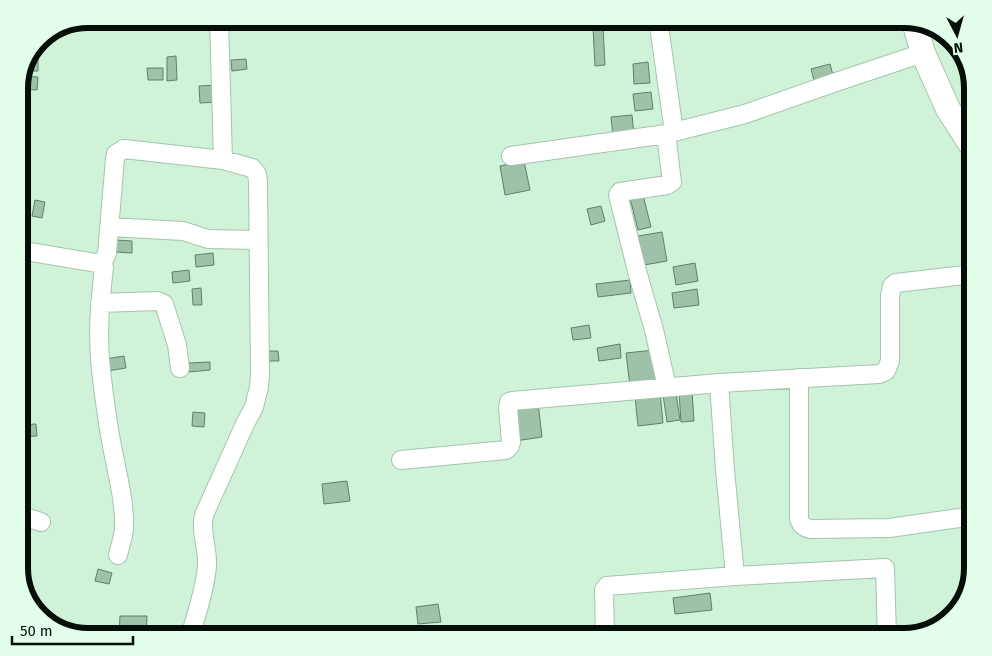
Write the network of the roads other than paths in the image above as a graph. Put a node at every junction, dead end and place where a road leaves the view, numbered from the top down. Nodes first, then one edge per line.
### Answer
1 (219, 28) edge
2 (659, 28) edge
3 (916, 29) edge
4 (924, 53) junction
5 (670, 133) junction
6 (964, 134) edge
7 (511, 156) dead end
8 (224, 160) junction
9 (109, 227) junction
10 (258, 240) junction
11 (28, 252) edge
12 (102, 262) junction
13 (964, 275) edge
14 (100, 302) junction
15 (180, 368) dead end
16 (799, 378) junction
17 (719, 382) junction
18 (667, 387) junction
19 (401, 460) dead end
20 (964, 517) edge
21 (28, 518) edge
22 (42, 522) dead end
23 (118, 556) dead end
24 (735, 576) junction
25 (192, 628) edge
26 (605, 628) edge
27 (887, 628) edge

1 - 8 street
2 - 5 street
3 - 4 street
4 - 5 street
4 - 6 street
5 - 7 street
5 - 18 street
8 - 9 street
8 - 10 street
9 - 10 street
9 - 12 street
10 - 25 street
11 - 12 street
12 - 14 street
13 - 16 street
14 - 15 street
14 - 23 street
16 - 17 street
16 - 20 street
17 - 18 street
17 - 24 street
18 - 19 street
21 - 22 street
24 - 26 street
24 - 27 street

